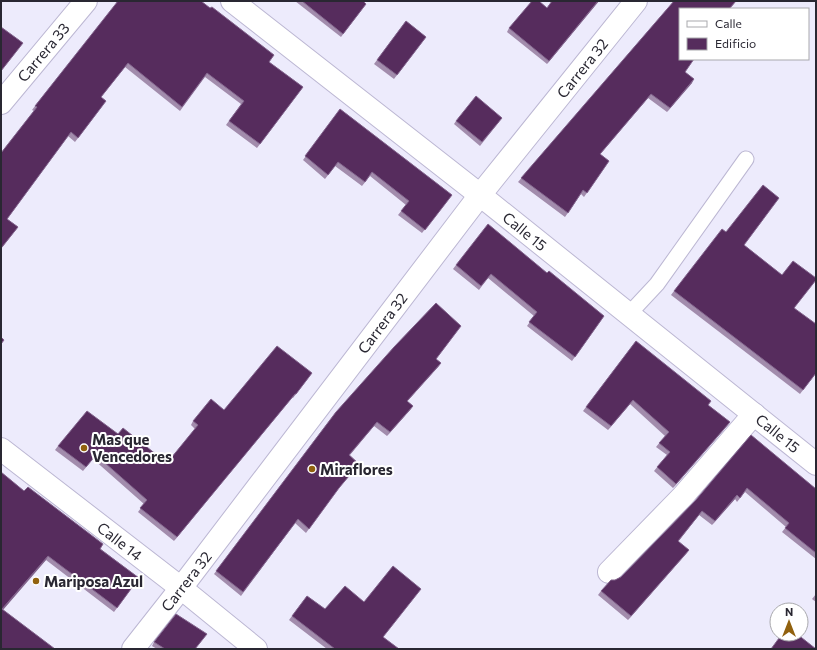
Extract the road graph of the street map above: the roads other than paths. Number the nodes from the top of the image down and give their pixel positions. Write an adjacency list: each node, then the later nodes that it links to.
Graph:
1 (86, 1): 4 (street, Carrera 33)
2 (232, 1): 6 (street, Calle 15)
3 (636, 1): 6 (street, Carrera 32)
4 (1, 103)
5 (746, 160): 7 (lane)
6 (480, 195): 7 (street, Calle 15); 12 (street, Carrera 32)
7 (629, 314): 8 (street, Calle 15)
8 (754, 414): 10 (street, Calle 15); 11 (street)
9 (1, 450): 12 (street, Calle 14)
10 (816, 464)
11 (609, 572)
12 (181, 588): 13 (street, Carrera 32); 14 (street, Calle 14)
13 (133, 649)
14 (256, 649)

